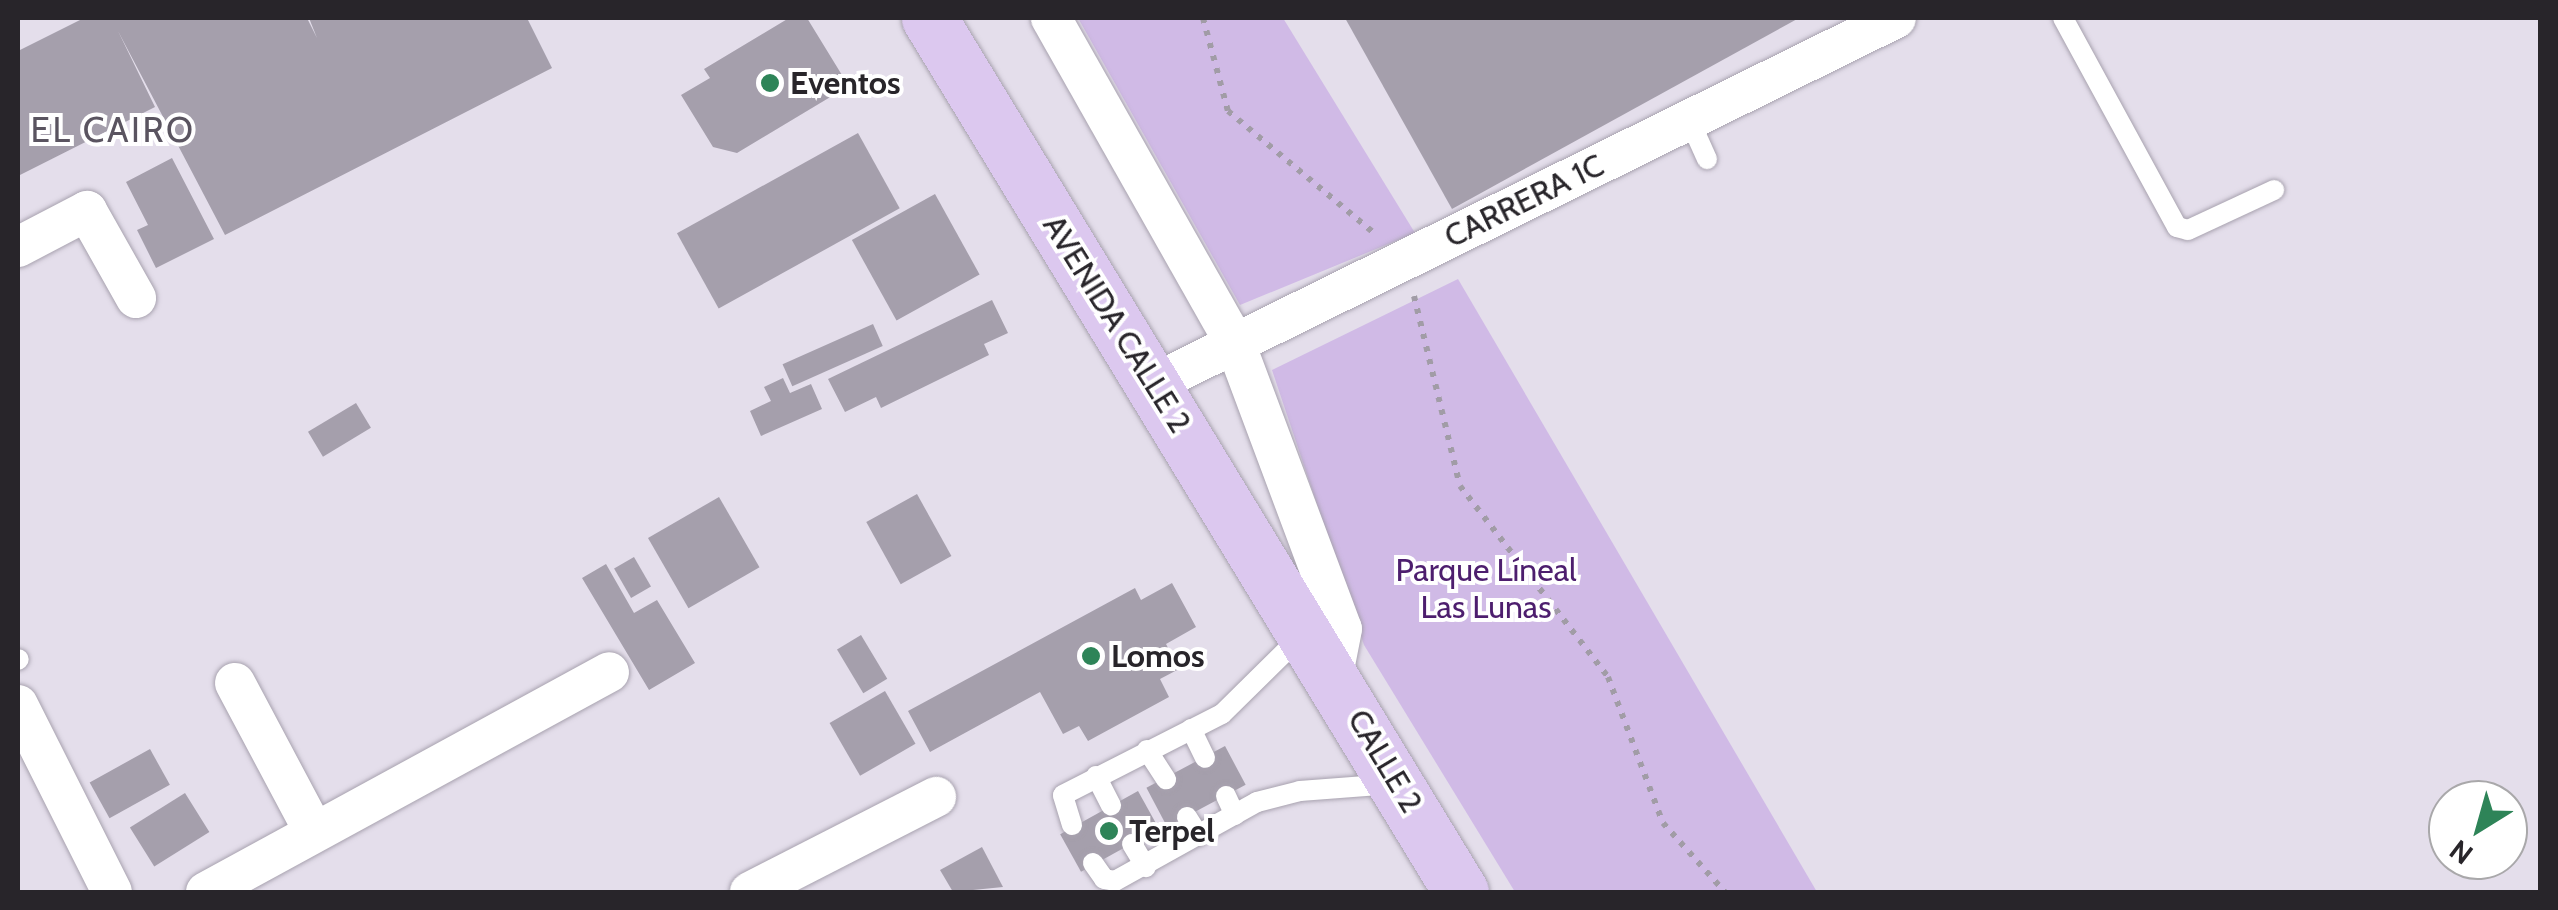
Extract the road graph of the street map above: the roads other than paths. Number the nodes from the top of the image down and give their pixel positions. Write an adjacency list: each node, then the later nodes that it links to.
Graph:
1 (929, 18): 11 (main road, AVENIDA CALLE 2)
2 (1051, 18): 10 (street)
3 (1896, 18): 5 (street, CARRERA 1C)
4 (2062, 18): 7 (lane)
5 (1690, 120): 6 (lane); 10 (street, CARRERA 1C)
6 (1707, 158)
7 (2274, 190)
8 (18, 247): 9 (street)
9 (136, 298)
10 (1235, 343): 11 (street, CARRERA 1C); 12 (street)
11 (1153, 384): 12 (main road, AVENIDA CALLE 2)
12 (1319, 652): 16 (lane); 21 (main road, CALLE 2)
13 (609, 672): 26 (street)
14 (234, 682): 26 (street)
15 (22, 726): 31 (street)
16 (1190, 729): 17 (lane); 18 (lane)
17 (1147, 750): 19 (lane); 20 (lane)
18 (1205, 758)
19 (1096, 776): 23 (lane); 25 (lane)
20 (1166, 779)
21 (1399, 784): 27 (lane); 34 (main road, CALLE 2)
22 (936, 797): 33 (street)
23 (1111, 805)
24 (1187, 816): 27 (lane)
25 (1072, 825)
26 (313, 830): 32 (street)
27 (1199, 836): 30 (lane)
28 (1132, 844): 30 (lane)
29 (1094, 863): 30 (lane)
30 (1146, 866)
31 (112, 892)
32 (206, 892)
33 (750, 892)
34 (1461, 892)

